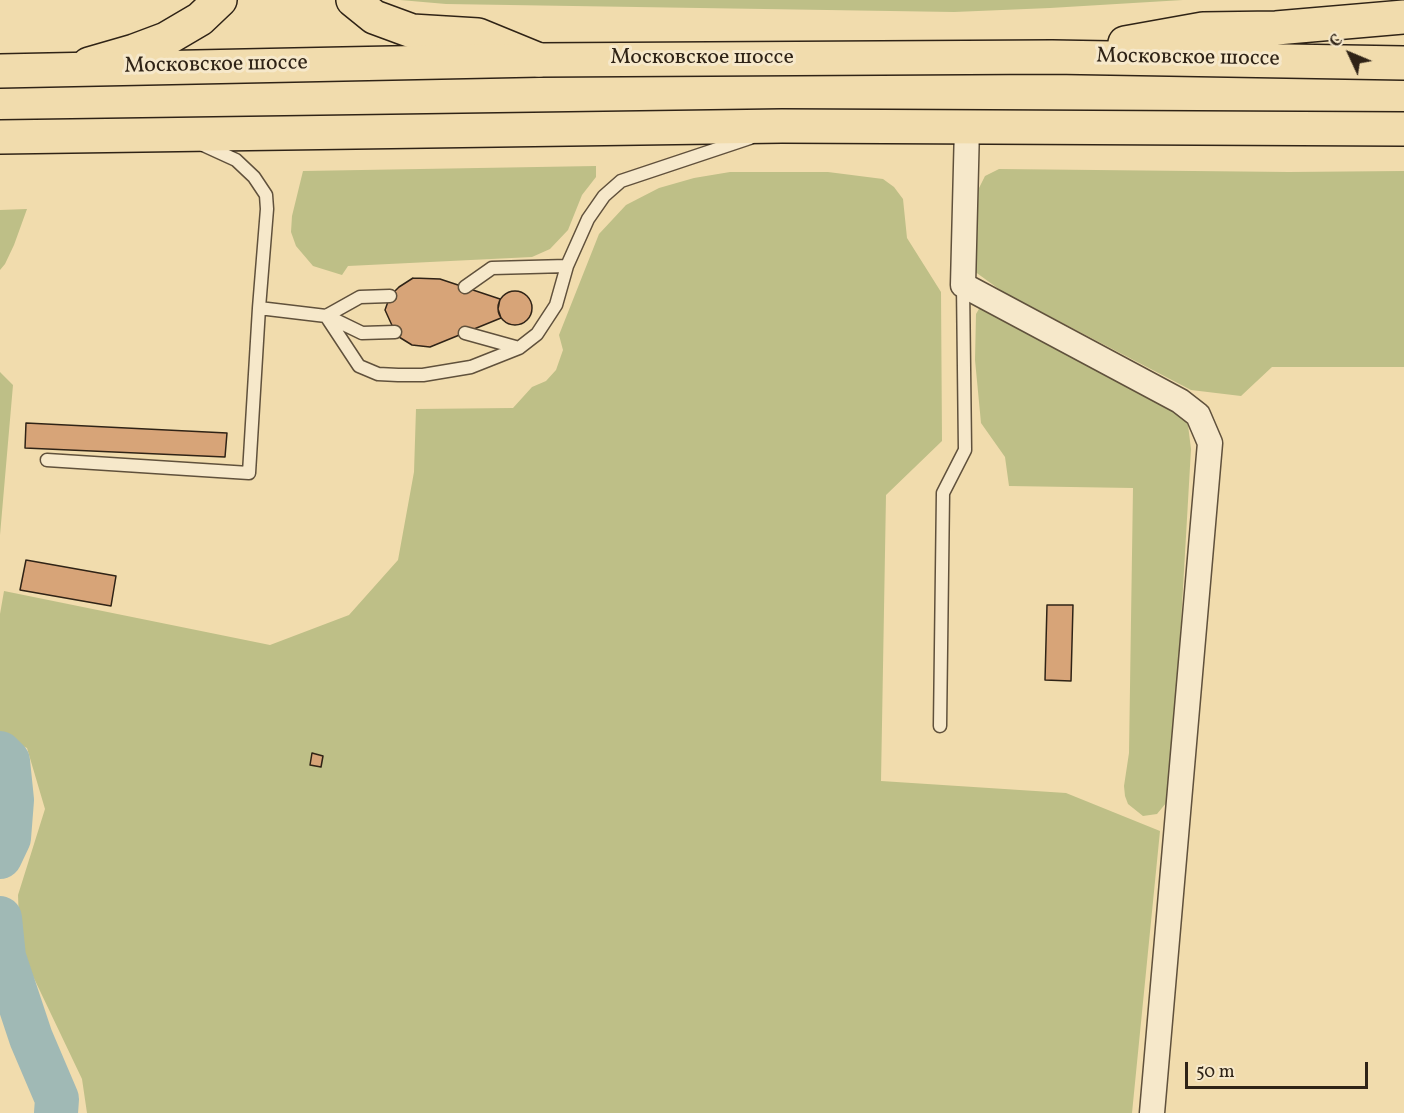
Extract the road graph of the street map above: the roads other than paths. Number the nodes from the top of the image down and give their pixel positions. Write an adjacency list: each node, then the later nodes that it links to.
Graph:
1 (220, 0): 7 (main road)
2 (353, 0): 5 (main road)
3 (1404, 17): 4 (main road)
4 (1052, 57): 5 (main road, Московское шоссе); 6 (main road, Московское шоссе)
5 (539, 60): 7 (main road, Московское шоссе)
6 (1404, 63)
7 (73, 69): 8 (main road, Московское шоссе)
8 (0, 71)
9 (782, 126): 10 (main road); 12 (main road); 14 (lane)
10 (967, 128): 11 (main road); 15 (street)
11 (1395, 131)
12 (179, 134): 13 (main road); 18 (lane)
13 (0, 137)
14 (567, 266): 16 (lane); 22 (lane)
15 (963, 285): 24 (lane); 25 (street)
16 (465, 287)
17 (390, 296): 19 (lane)
18 (259, 308): 19 (lane); 23 (lane)
19 (326, 315): 20 (lane); 22 (lane)
20 (395, 332)
21 (465, 333): 22 (lane)
22 (519, 348)
23 (47, 460)
24 (940, 726)
25 (1152, 1113)

